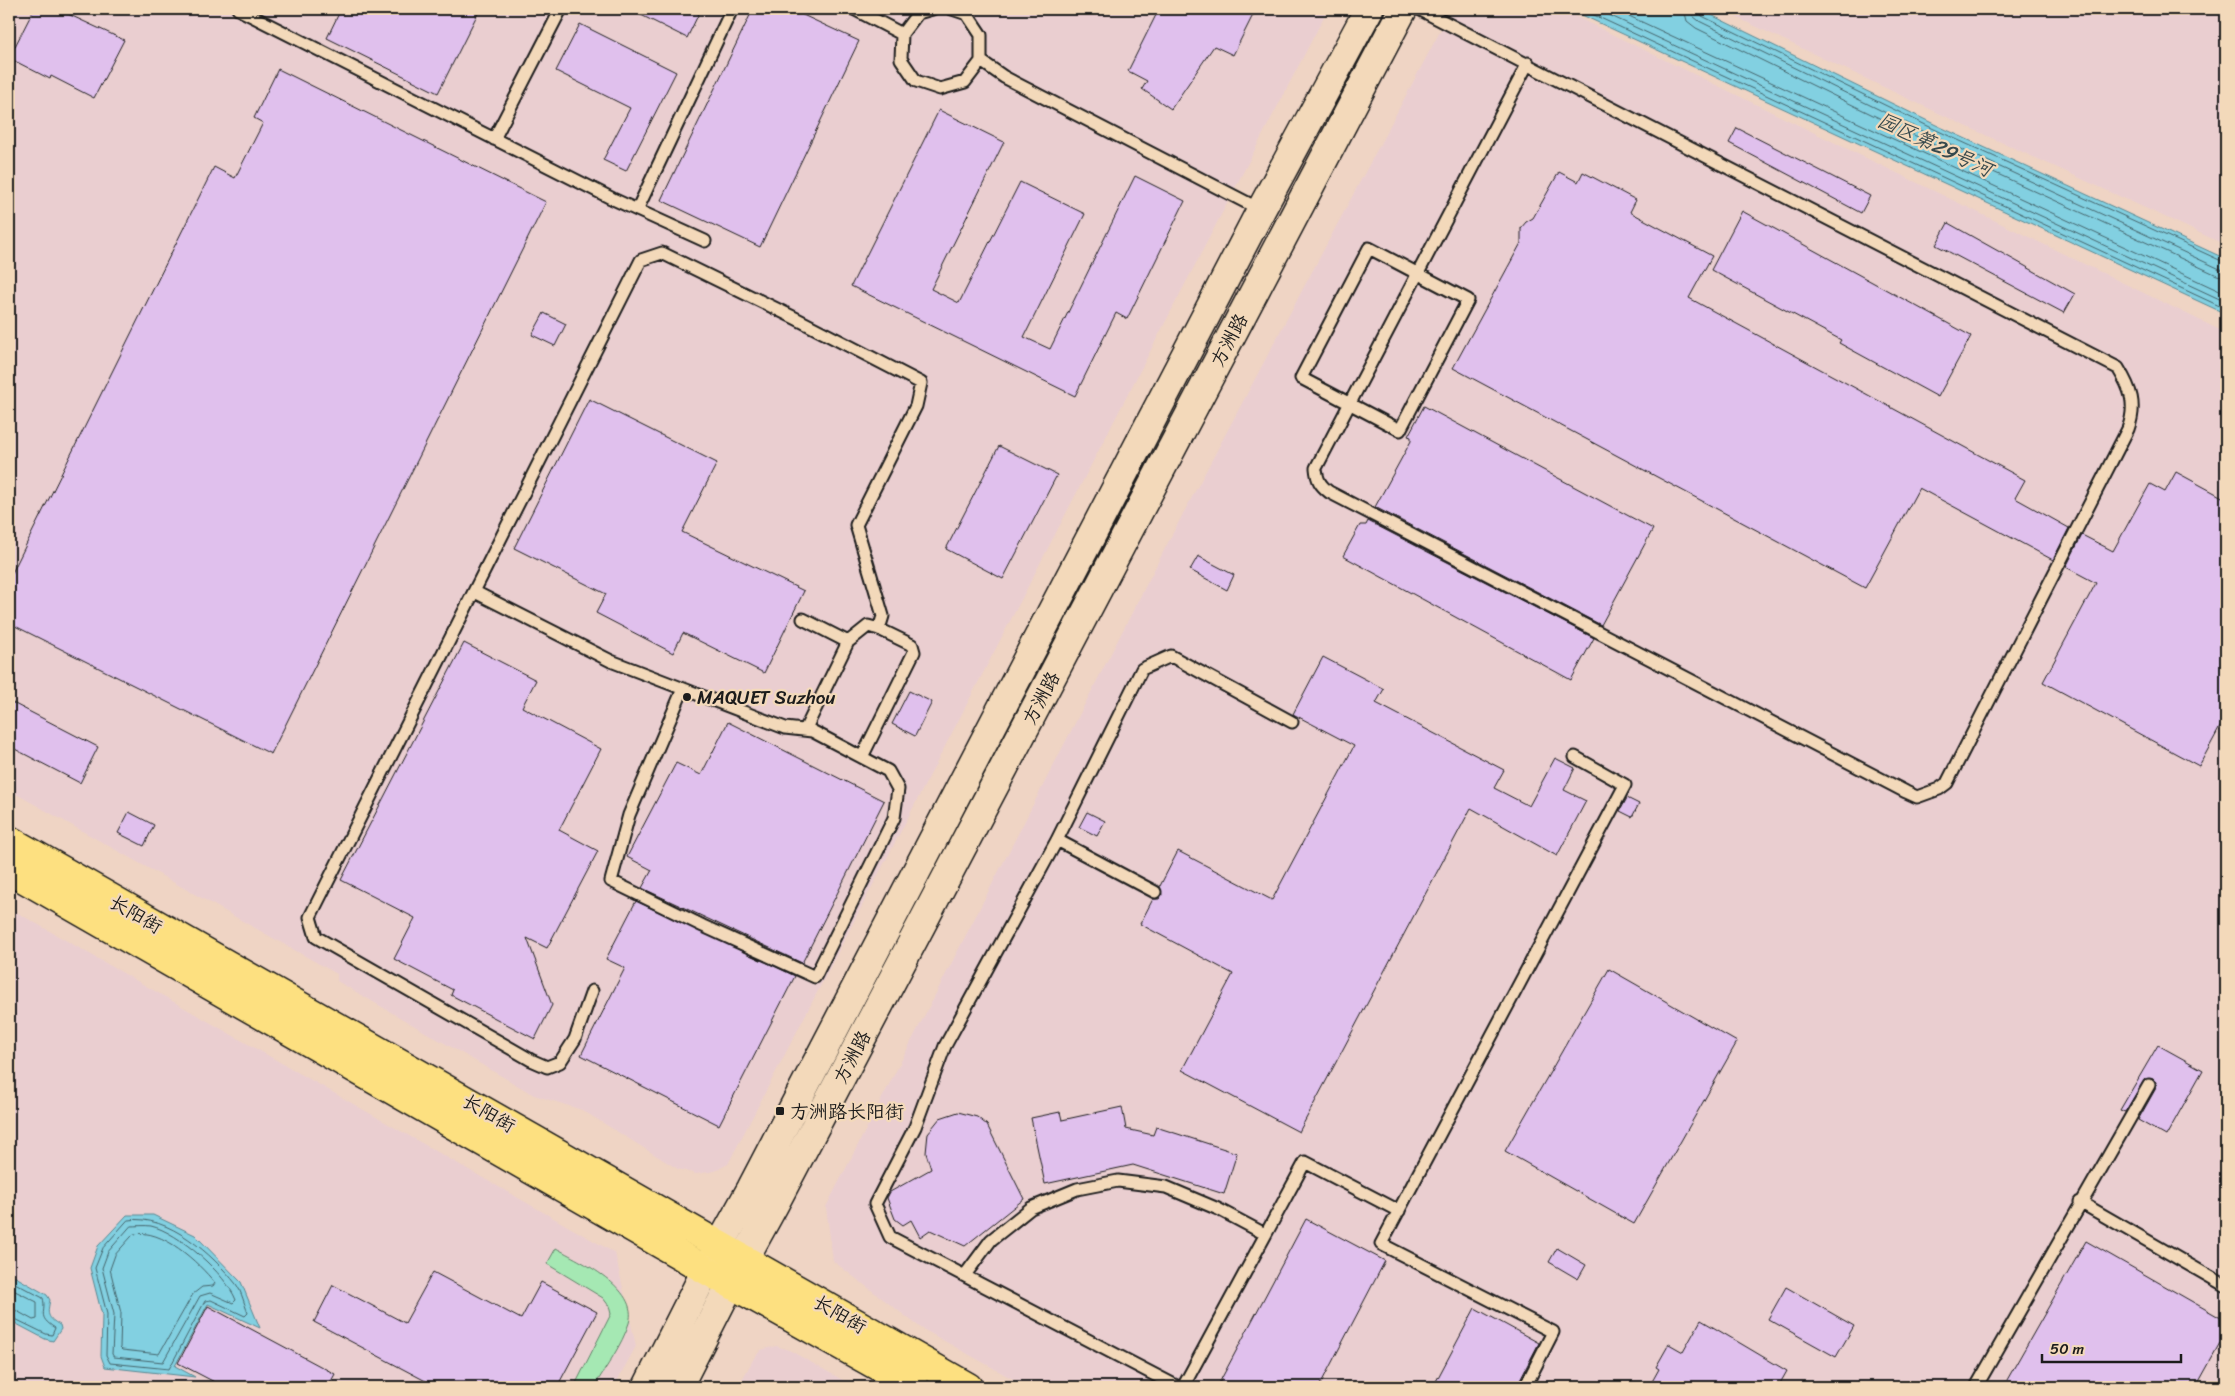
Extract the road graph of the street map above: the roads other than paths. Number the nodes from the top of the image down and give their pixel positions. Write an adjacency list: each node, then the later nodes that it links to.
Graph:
1 (238, 9): 13 (lane)
2 (561, 9): 13 (lane)
3 (732, 9): 14 (lane)
4 (854, 9): 10 (lane)
5 (932, 9): 10 (lane)
6 (952, 9): 11 (lane)
7 (1369, 9): 15 (main road, 方洲路)
8 (1403, 9): 38 (main road, 方洲路)
9 (1419, 9): 12 (lane)
10 (902, 34): 11 (lane)
11 (981, 61): 15 (lane)
12 (1528, 63): 17 (lane); 18 (lane)
13 (494, 139): 14 (lane)
14 (637, 210): 16 (lane)
15 (1261, 210): 37 (main road, 方洲路)
16 (705, 241)
17 (1418, 274): 18 (lane); 18 (lane); 18 (lane)
18 (1350, 403)
19 (474, 592): 21 (lane); 23 (lane); 32 (lane)
20 (803, 619): 22 (lane)
21 (879, 629): 22 (lane); 27 (lane)
22 (848, 642): 25 (lane)
23 (683, 689): 25 (lane); 27 (lane)
24 (1292, 722): 29 (lane)
25 (804, 730): 27 (lane)
26 (1575, 756): 35 (lane)
27 (862, 757)
28 (9, 840): 37 (main road, 长阳街)
29 (1057, 840): 31 (lane); 40 (lane)
30 (9, 870): 39 (main road, 长阳街)
31 (1155, 892)
32 (592, 991)
33 (2149, 1085): 34 (lane)
34 (2080, 1202): 42 (lane); 50 (lane)
35 (1398, 1211): 36 (lane); 49 (lane)
36 (1264, 1234): 40 (lane); 48 (lane)
37 (720, 1245): 38 (main road, 长阳街); 39 (main road, 方洲路)
38 (744, 1259): 41 (main road, 方洲路); 46 (main road, 长阳街)
39 (706, 1270): 41 (main road, 长阳街); 43 (main road, 方洲路)
40 (965, 1275): 47 (lane)
41 (731, 1283): 44 (main road, 方洲路); 45 (main road, 长阳街)
42 (2226, 1286)
43 (647, 1387)
44 (678, 1387)
45 (915, 1387)
46 (968, 1387)
47 (1178, 1387)
48 (1183, 1387)
49 (1525, 1387)
50 (1976, 1387)

